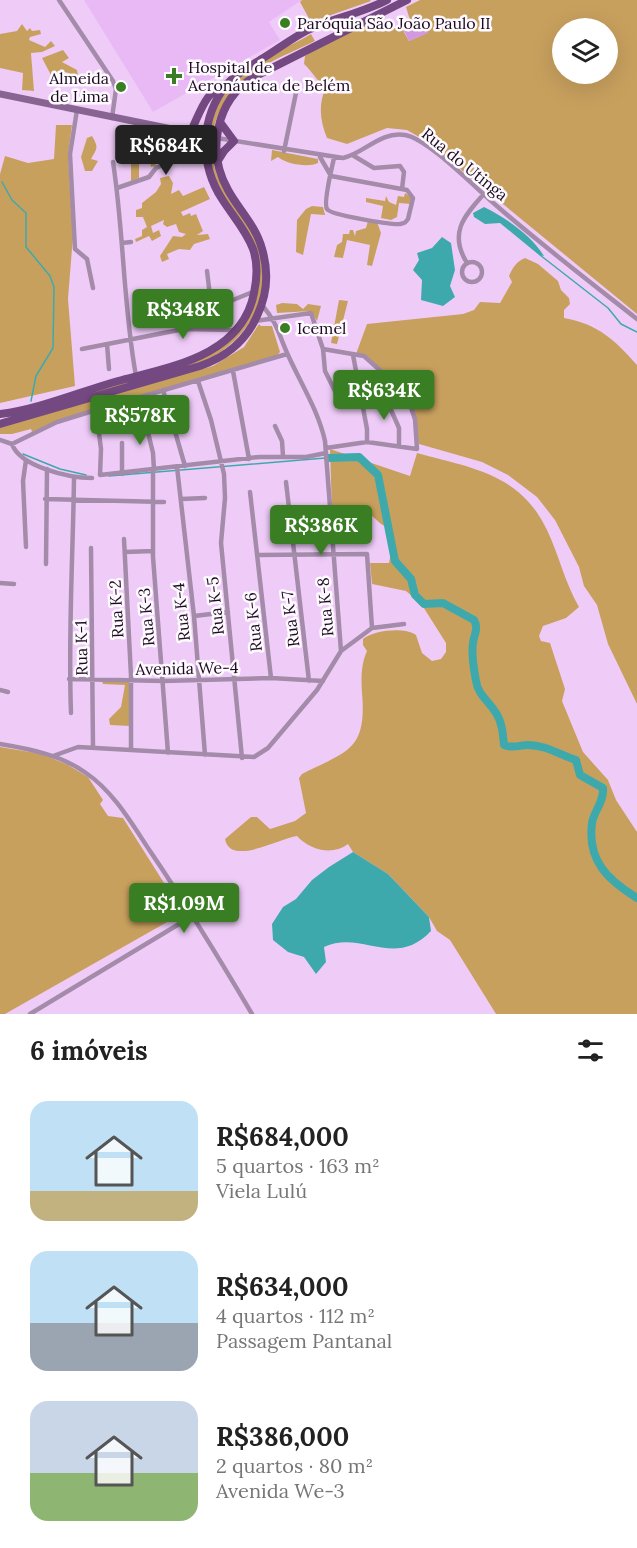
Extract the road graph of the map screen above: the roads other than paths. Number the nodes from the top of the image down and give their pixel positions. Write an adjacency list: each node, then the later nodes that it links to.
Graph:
1 (59, 0): 12 (street)
2 (387, 0): 4 (main road)
3 (407, 0): 6 (main road)
4 (332, 21): 5 (main road); 6 (main road)
5 (307, 30): 7 (main road); 8 (main road)
6 (337, 34): 7 (main road)
7 (315, 44): 13 (main road)
8 (228, 83): 16 (main road); 16 (main road)
9 (297, 88): 19 (street)
10 (0, 94): 11 (street)
11 (77, 110): 12 (street); 35 (street)
12 (112, 118): 14 (street)
13 (220, 121): 17 (main road); 18 (main road)
14 (158, 128): 15 (street); 28 (street)
15 (186, 132): 16 (main road)
16 (198, 132): 17 (street, Rua do Utinga); 36 (main road)
17 (216, 138): 18 (street, Rua do Utinga); 24 (main road)
18 (234, 141): 19 (street, Rua do Utinga); 24 (main road)
19 (284, 151): 21 (street, Rua do Utinga)
20 (354, 156): 22 (street, Rua do Utinga); 25 (street); 30 (street, Rua do Utinga)
21 (320, 157): 22 (street, Rua do Utinga); 26 (street)
22 (334, 158): 26 (street)
23 (112, 162): 28 (street)
24 (217, 162): 37 (main road)
25 (376, 169): 27 (street); 29 (street)
26 (330, 176): 27 (street); 29 (street)
27 (373, 184): 29 (street)
28 (117, 188): 32 (street)
29 (402, 189)
30 (483, 195): 33 (street); 39 (street, Rua do Utinga)
31 (131, 242): 32 (street)
32 (122, 243): 42 (street)
33 (467, 263): 33 (street)
34 (207, 271): 36 (street)
35 (93, 288)
36 (255, 291): 41 (main road)
37 (262, 305): 38 (street); 40 (main road)
38 (274, 318): 40 (street); 45 (street); 46 (street, Rua K-8)
39 (637, 319)
40 (255, 321): 60 (main road)
41 (237, 330): 42 (street); 50 (main road)
42 (129, 338): 43 (street); 50 (street)
43 (107, 344): 44 (street); 48 (street)
44 (82, 349)
45 (324, 349): 47 (street); 55 (street)
46 (287, 354): 49 (street); 67 (street, Rua K-8)
47 (353, 355): 63 (street); 66 (street)
48 (109, 369)
49 (233, 371): 51 (street); 69 (street)
50 (136, 376): 58 (main road)
51 (198, 381): 52 (street); 71 (street, Rua K-5)
52 (163, 390): 54 (street); 72 (street)
53 (384, 394): 66 (street)
54 (146, 395): 56 (street); 59 (street)
55 (337, 395)
56 (131, 400): 57 (street); 59 (street)
57 (96, 410): 65 (street); 76 (street)
58 (0, 414)
59 (145, 420): 75 (street, Rua K-3)
60 (0, 424)
61 (275, 426): 68 (street)
62 (0, 440): 65 (street)
63 (367, 442): 66 (street); 67 (street)
64 (122, 443): 76 (street)
65 (12, 444): 70 (street)
66 (399, 446)
67 (326, 454): 68 (street); 92 (street, Rua K-8)
68 (283, 456): 69 (street)
69 (249, 459): 71 (street)
70 (26, 460): 73 (street); 88 (street)
71 (221, 464): 72 (street); 98 (street, Rua K-5)
72 (184, 466): 74 (street)
73 (46, 469): 77 (street); 82 (street)
74 (177, 469): 75 (street); 83 (street, Rua K-4)
75 (153, 471): 76 (street); 85 (street, Rua K-3)
76 (122, 474)
77 (74, 478): 78 (street); 84 (street)
78 (92, 478)
79 (286, 482): 93 (street, Rua K-7)
80 (250, 492): 94 (street, Rua K-6)
81 (205, 498): 83 (street)
82 (45, 499): 84 (street); 95 (street)
83 (181, 499): 99 (street, Rua K-4)
84 (74, 500): 85 (street); 104 (street)
85 (152, 502): 86 (street); 90 (street, Rua K-3)
86 (164, 502)
87 (124, 539): 91 (street, Rua K-2)
88 (26, 547)
89 (91, 548): 105 (street, Rua K-1)
90 (153, 550): 91 (street); 110 (street, Rua K-3)
91 (125, 552): 106 (street, Rua K-2)
92 (332, 553): 93 (street); 101 (street); 102 (street, Rua K-8)
93 (294, 554): 94 (street); 109 (street, Rua K-7)
94 (258, 555): 103 (street, Rua K-6)
95 (46, 564)
96 (0, 583): 97 (street)
97 (14, 584)
98 (228, 612): 99 (street); 108 (street, Rua K-5)
99 (194, 616): 107 (street, Rua K-4)
100 (404, 624): 101 (street)
101 (372, 628): 102 (street)
102 (341, 651): 111 (street)
103 (271, 678): 108 (street, Avenida We-4); 109 (street, Avenida We-4)
104 (69, 679): 105 (street, Avenida We-4); 115 (street)
105 (94, 680): 106 (street, Avenida We-4); 117 (street, Rua K-1)
106 (131, 680): 110 (street, Avenida We-4); 118 (street, Rua K-2)
107 (200, 680): 108 (street, Avenida We-4); 110 (street, Avenida We-4); 120 (street, Rua K-4)
108 (236, 680): 122 (street, Rua K-5)
109 (308, 680): 111 (street, Avenida We-4); 113 (street)
110 (164, 681): 119 (street, Rua K-3)
111 (323, 681): 113 (street)
112 (0, 690): 114 (street)
113 (316, 690): 122 (street)
114 (8, 692)
115 (71, 712)
116 (0, 744): 121 (street)
117 (93, 747): 118 (street); 121 (street)
118 (131, 750): 119 (street)
119 (168, 753): 120 (street)
120 (205, 755): 122 (street)
121 (53, 756): 123 (street)
122 (242, 758)
123 (194, 915): 124 (street); 125 (street)
124 (30, 1014)
125 (252, 1014)

